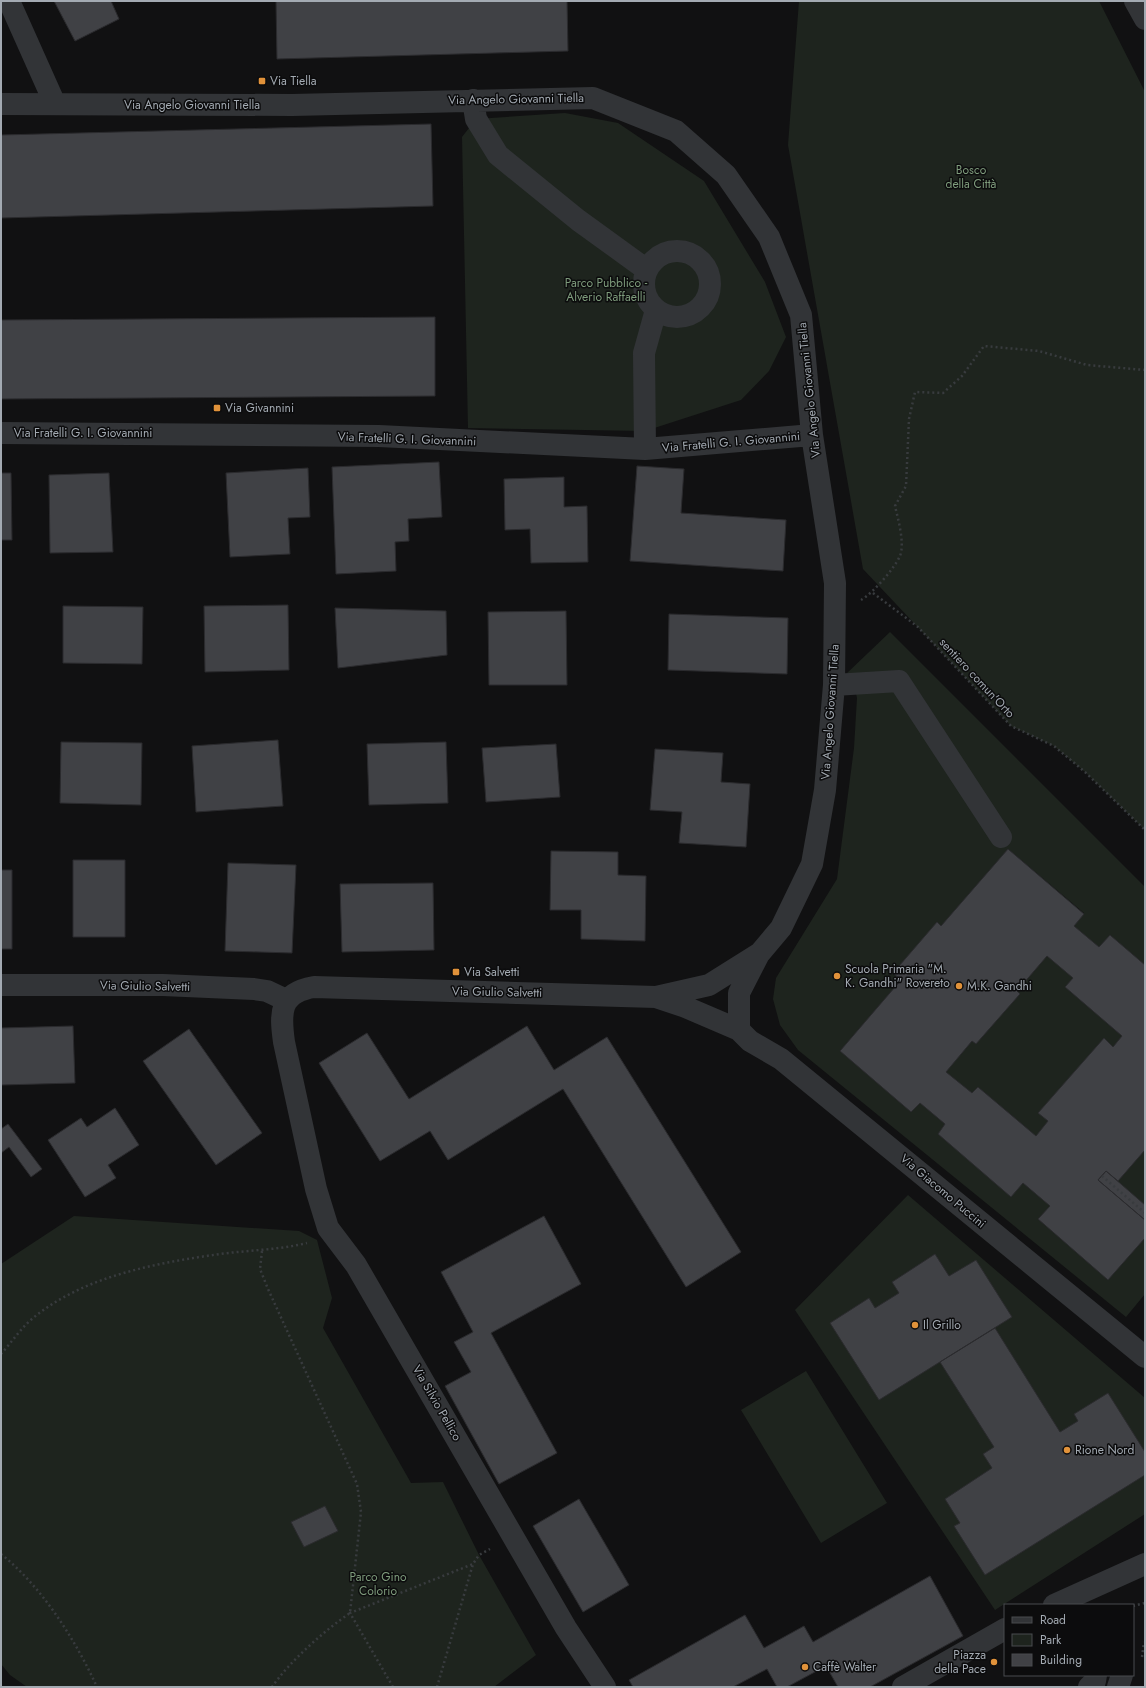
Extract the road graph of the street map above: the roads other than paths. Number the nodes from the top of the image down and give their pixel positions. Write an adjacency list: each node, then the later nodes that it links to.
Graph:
1 (9, 1): 6 (street)
2 (1135, 1): 3 (street)
3 (1145, 19)
4 (473, 100): 6 (street, Via Angelo Giovanni Tiella); 7 (street); 10 (street, Via Angelo Giovanni Tiella)
5 (1, 104): 6 (street, Via Angelo Giovanni Tiella)
6 (55, 104)
7 (647, 270): 8 (street); 8 (street)
8 (656, 310): 11 (street)
9 (1, 433): 11 (street, Via Fratelli G. I. Giovannini)
10 (812, 435): 11 (street, Via Fratelli G. I. Giovannini); 12 (street, Via Angelo Giovanni Tiella)
11 (645, 449)
12 (834, 685): 13 (street); 14 (street, Via Angelo Giovanni Tiella)
13 (1001, 837)
14 (760, 953): 16 (street, Via Angelo Giovanni Tiella); 19 (street)
15 (1, 985): 18 (street, Via Giulio Salvetti)
16 (709, 985): 17 (street, Via Giulio Salvetti)
17 (656, 997): 18 (street, Via Giulio Salvetti); 19 (street, Via Giacomo Puccini)
18 (286, 1000): 27 (street, Via Silvio Pellico)
19 (739, 1030): 20 (street, Via Giacomo Puccini)
20 (1145, 1357)
21 (1145, 1564): 22 (street)
22 (1093, 1597): 23 (street)
23 (1061, 1604)
24 (1004, 1630): 28 (street)
25 (1096, 1676): 29 (street)
26 (1122, 1676): 30 (street)
27 (605, 1687)
28 (902, 1687)
29 (1090, 1687)
30 (1118, 1687)

